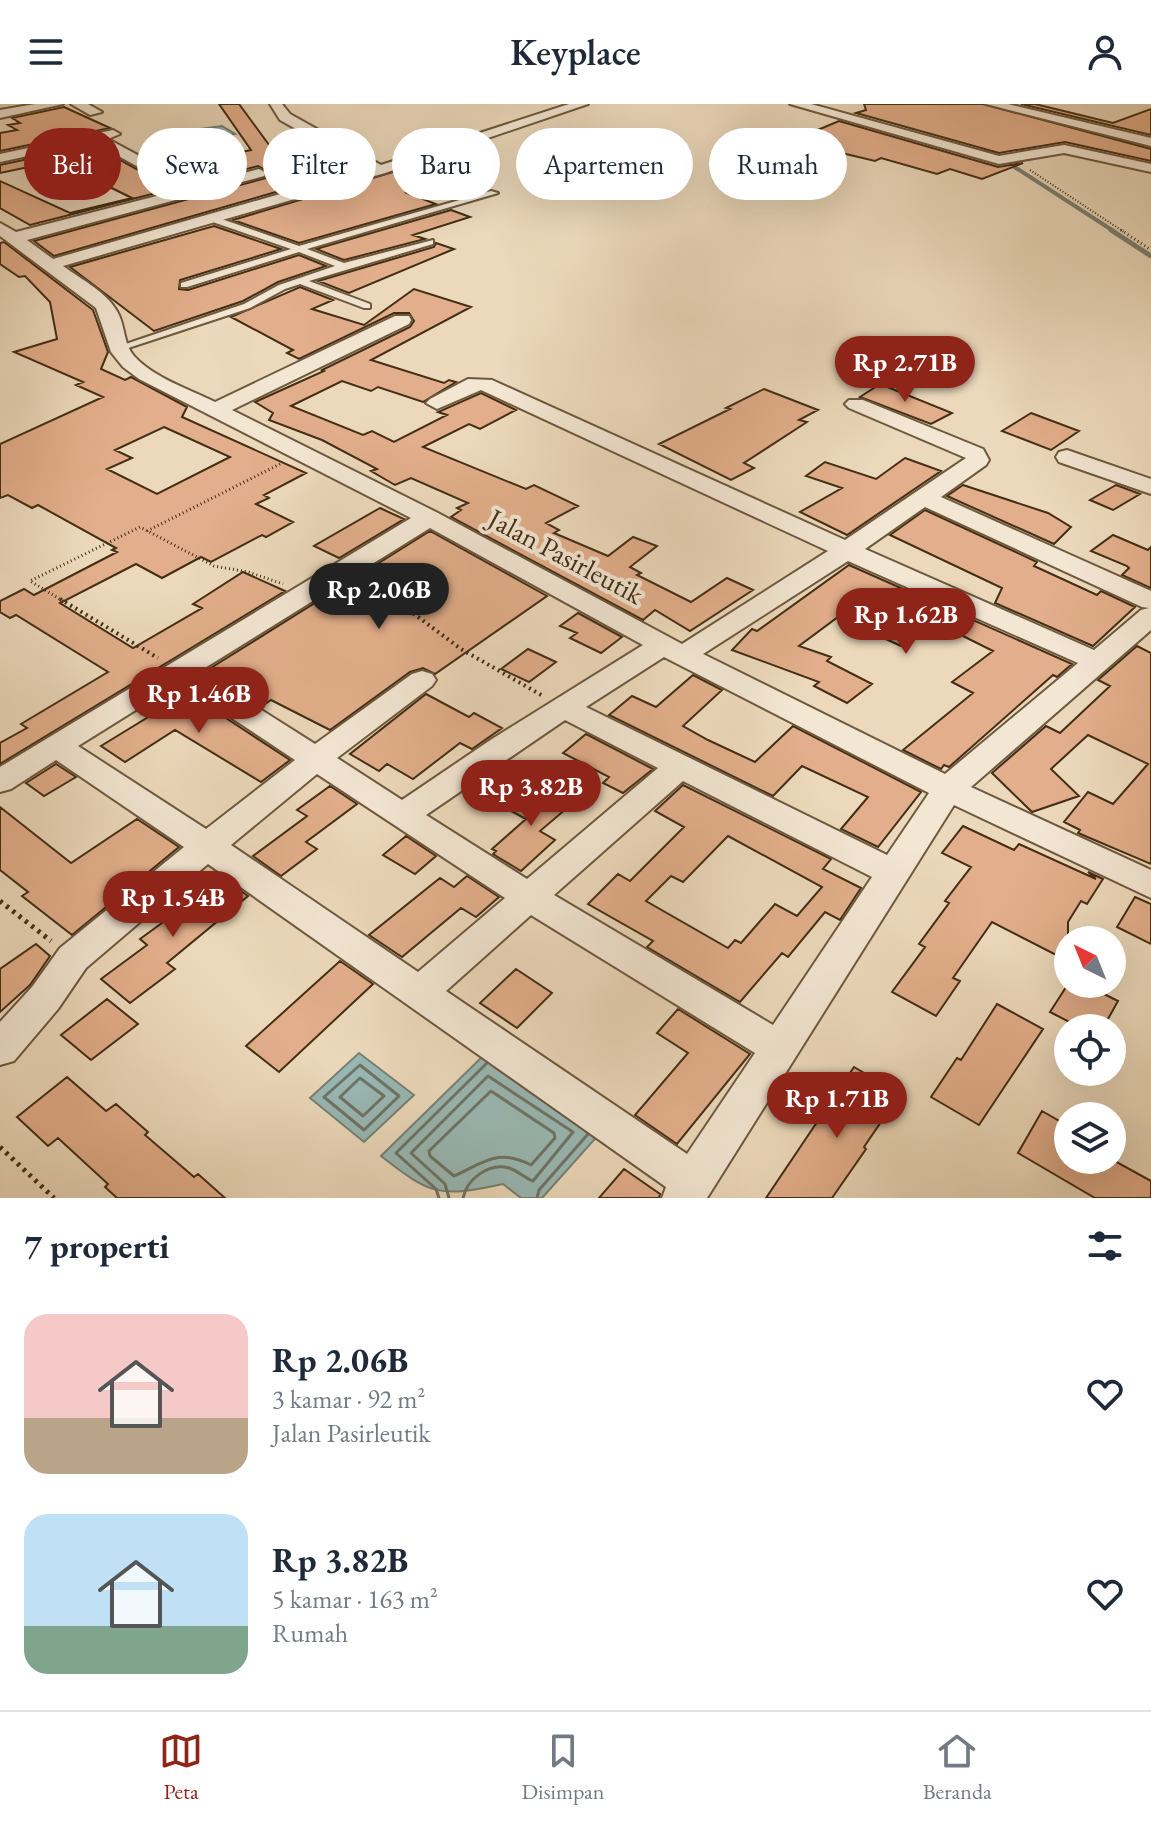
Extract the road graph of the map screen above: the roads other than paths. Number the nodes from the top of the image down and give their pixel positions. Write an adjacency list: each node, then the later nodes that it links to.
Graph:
1 (57, 104): 7 (street)
2 (77, 104): 10 (street)
3 (276, 104): 17 (street)
4 (582, 104): 17 (street)
5 (796, 104): 16 (street)
6 (992, 104): 9 (street)
7 (36, 112): 8 (street); 11 (street)
8 (0, 114)
9 (1039, 115): 12 (street); 13 (street)
10 (92, 119)
11 (0, 126)
12 (1151, 128)
13 (1151, 142)
14 (24, 153): 15 (street)
15 (0, 158)
16 (1151, 168)
17 (380, 170): 22 (street)
18 (259, 173): 19 (street)
19 (247, 176)
20 (153, 200): 23 (street)
21 (470, 200): 25 (lane)
22 (210, 218): 25 (lane); 26 (street)
23 (7, 233): 26 (street, Jalan Pasirleutik)
24 (430, 242): 27 (lane)
25 (299, 249): 27 (lane); 29 (lane)
26 (53, 264): 32 (street, Jalan Pasirleutik)
27 (343, 266): 28 (lane)
28 (301, 281): 30 (lane); 32 (lane)
29 (184, 285)
30 (367, 306)
31 (402, 320): 35 (street)
32 (119, 348): 35 (street, Jalan Pasirleutik)
33 (437, 403): 40 (street)
34 (856, 404): 38 (street)
35 (215, 410): 39 (street, Jalan Pasirleutik)
36 (1067, 457): 37 (street)
37 (1151, 487)
38 (924, 498): 40 (street); 41 (street)
39 (429, 518): 43 (street, Jalan Pasirleutik); 45 (street)
40 (846, 551): 43 (street); 44 (street)
41 (1151, 601)
42 (1151, 616): 44 (street)
43 (673, 650): 47 (street); 52 (street, Jalan Pasirleutik)
44 (1098, 662): 52 (street)
45 (180, 671): 48 (street); 49 (street)
46 (422, 680): 49 (street)
47 (566, 709): 50 (street); 53 (street)
48 (56, 746): 51 (street); 54 (street)
49 (316, 759): 53 (street); 54 (street)
50 (680, 766): 55 (street); 57 (street)
51 (0, 781)
52 (948, 789): 55 (street); 56 (street, Jalan Pasirleutik)
53 (403, 815): 57 (street)
54 (209, 847): 58 (street); 59 (street)
55 (895, 874): 60 (street)
56 (1151, 885)
57 (529, 897): 58 (street); 60 (street)
58 (420, 992): 61 (street)
59 (0, 1049)
60 (780, 1049): 61 (street)
61 (688, 1190)

